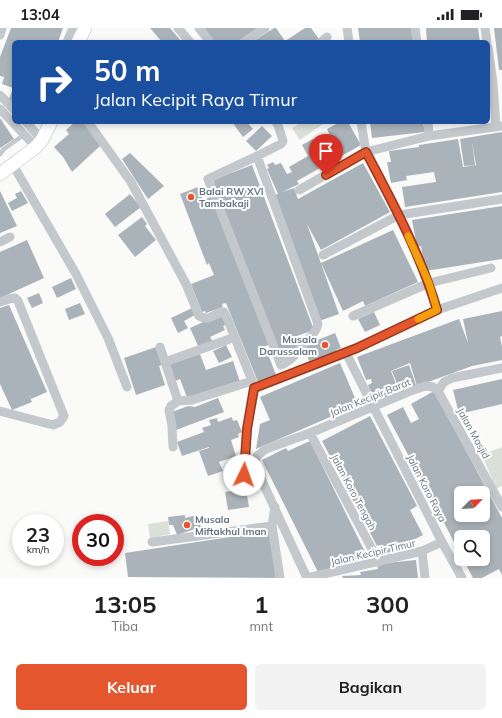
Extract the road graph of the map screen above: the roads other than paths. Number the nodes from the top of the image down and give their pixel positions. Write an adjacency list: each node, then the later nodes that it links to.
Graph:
1 (2, 28): 10 (street)
2 (73, 28): 11 (street)
3 (86, 28): 12 (street)
4 (178, 28): 13 (street)
5 (199, 28): 14 (street)
6 (265, 28): 15 (street)
7 (347, 28): 16 (street)
8 (415, 28): 17 (street)
9 (485, 28): 18 (street)
10 (0, 35)
11 (68, 40)
12 (79, 40)
13 (188, 40)
14 (208, 40)
15 (247, 40)
16 (350, 40)
17 (417, 40)
18 (487, 40)
19 (490, 55): 20 (street)
20 (497, 82): 31 (street)
21 (0, 95): 22 (street)
22 (12, 108)
23 (0, 109): 24 (street)
24 (12, 116)
25 (50, 124): 33 (street)
26 (89, 124): 50 (street)
27 (279, 124): 36 (street)
28 (361, 124): 34 (street)
29 (428, 124): 32 (street)
30 (28, 126): 33 (street); 35 (lane)
31 (499, 127): 32 (street)
32 (430, 136): 34 (street)
33 (39, 144): 37 (street)
34 (366, 152): 38 (street); 40 (street)
35 (0, 154)
36 (258, 156): 36 (street)
37 (5, 169): 56 (street)
38 (299, 190)
39 (502, 199): 40 (street)
40 (399, 215): 43 (street); 45 (street)
41 (10, 237): 42 (street)
42 (0, 242)
43 (323, 255)
44 (491, 268): 45 (street)
45 (429, 283): 48 (street); 49 (street)
46 (502, 288): 48 (street)
47 (0, 302): 60 (street)
48 (437, 310): 52 (street)
49 (353, 316)
50 (234, 337): 53 (street); 55 (street)
51 (160, 347): 53 (street)
52 (346, 353): 55 (street); 59 (street, Jalan Koro Raya)
53 (165, 362): 58 (street)
54 (502, 368): 57 (street)
55 (253, 385): 58 (street); 63 (street)
56 (127, 387)
57 (438, 391): 59 (street, Jalan Kecipir Barat); 64 (street, Jalan Masjid)
58 (178, 401): 62 (street)
59 (373, 406): 61 (street, Jalan Kecipir Barat); 68 (street, Jalan Koro Raya)
60 (1, 409)
61 (310, 433): 65 (street, Jalan Kecipir Barat); 70 (street, Jalan Koro Tengah)
62 (173, 447)
63 (244, 475)
64 (502, 506)
65 (275, 507): 66 (street); 72 (street)
66 (272, 526): 67 (street); 71 (street)
67 (152, 542)
68 (442, 542): 69 (street, Jalan Kecipir Timur); 74 (street, Jalan Koro Raya)
69 (422, 552): 70 (street, Jalan Kecipir Timur); 73 (street)
70 (378, 562): 72 (street, Jalan Kecipir Timur)
71 (280, 578)
72 (307, 578)
73 (426, 578)
74 (462, 578)

